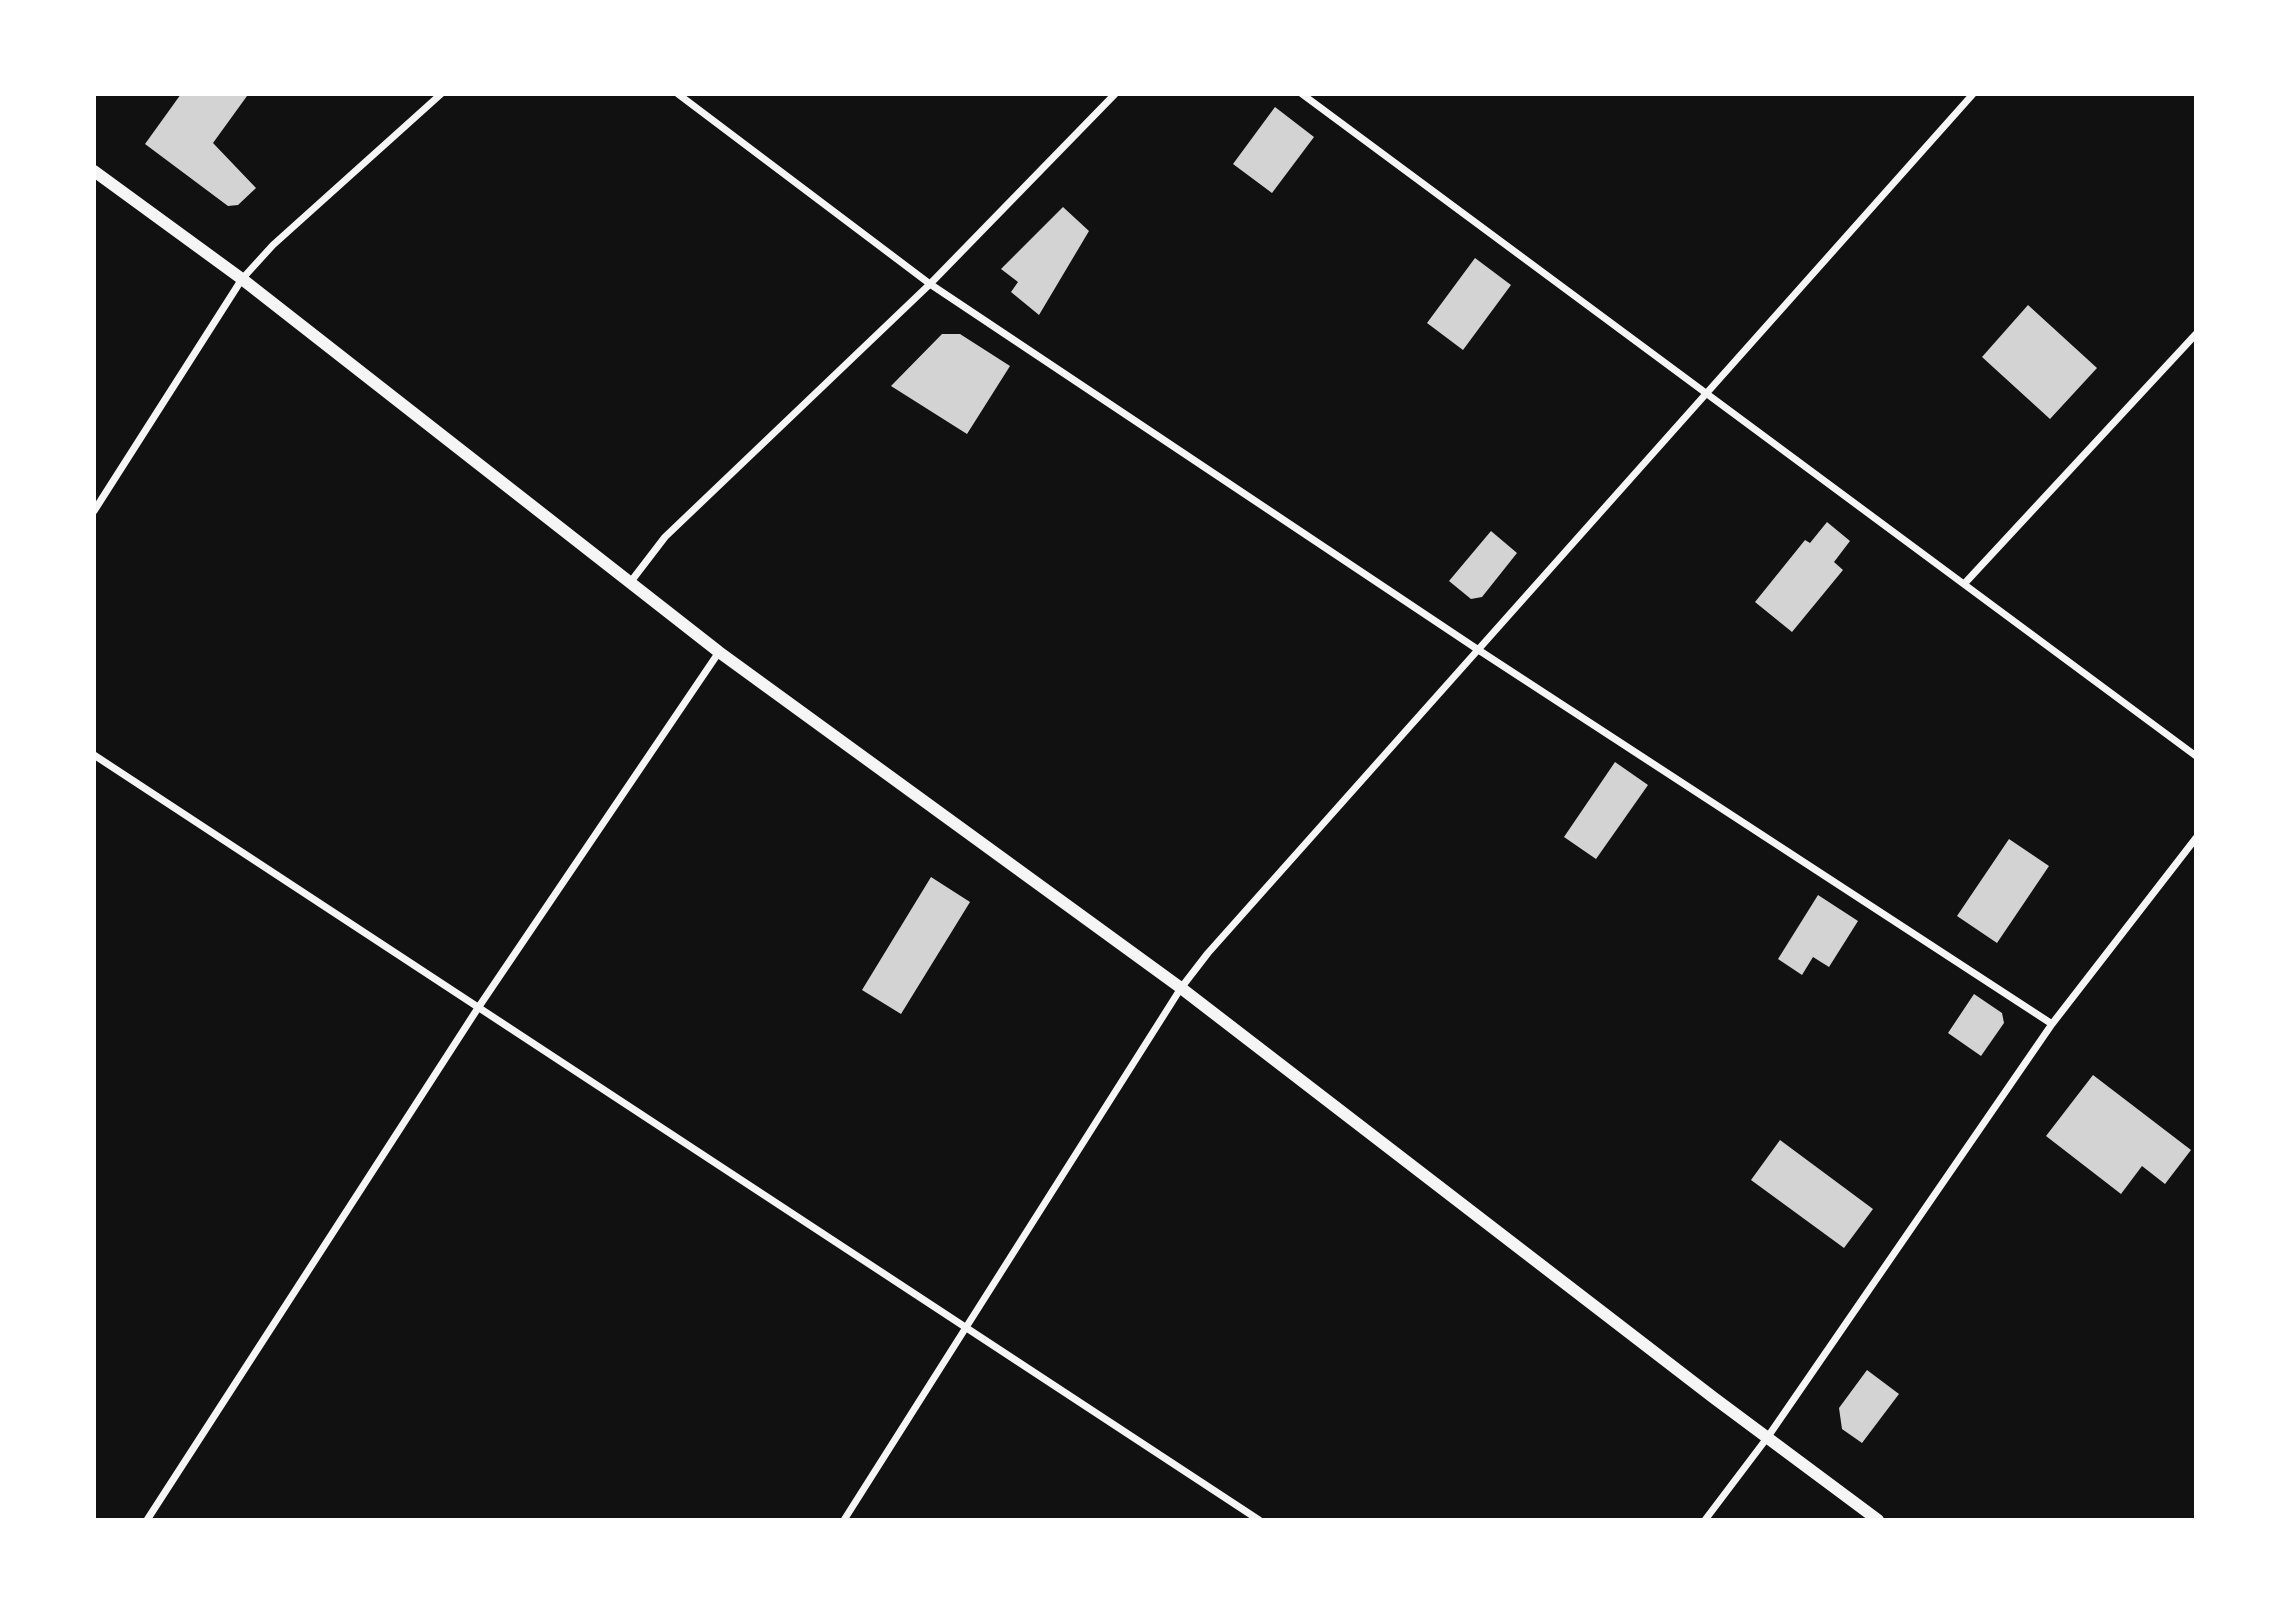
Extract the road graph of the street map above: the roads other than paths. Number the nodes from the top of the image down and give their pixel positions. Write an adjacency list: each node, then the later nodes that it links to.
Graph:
1 (441, 94): 7 (street)
2 (678, 94): 8 (street)
3 (1115, 94): 8 (street)
4 (1302, 94): 10 (street)
5 (1973, 94): 10 (street)
6 (94, 171): 7 (street)
7 (242, 279): 11 (street); 13 (street)
8 (930, 284): 13 (street); 14 (street)
9 (2196, 334): 12 (street)
10 (1708, 394): 12 (street); 14 (street)
11 (94, 511)
12 (1965, 583): 17 (street)
13 (629, 584): 15 (street)
14 (1477, 649): 19 (street); 21 (street)
15 (719, 652): 19 (street); 20 (street)
16 (94, 755): 20 (street)
17 (2196, 756)
18 (2196, 838): 21 (street)
19 (1181, 988): 22 (street); 23 (street)
20 (478, 1007): 22 (street); 24 (street)
21 (2052, 1024): 23 (street)
22 (964, 1327): 25 (street); 26 (street)
23 (1767, 1438): 27 (street); 28 (street)
24 (147, 1520)
25 (844, 1520)
26 (1259, 1520)
27 (1704, 1520)
28 (1878, 1520)

